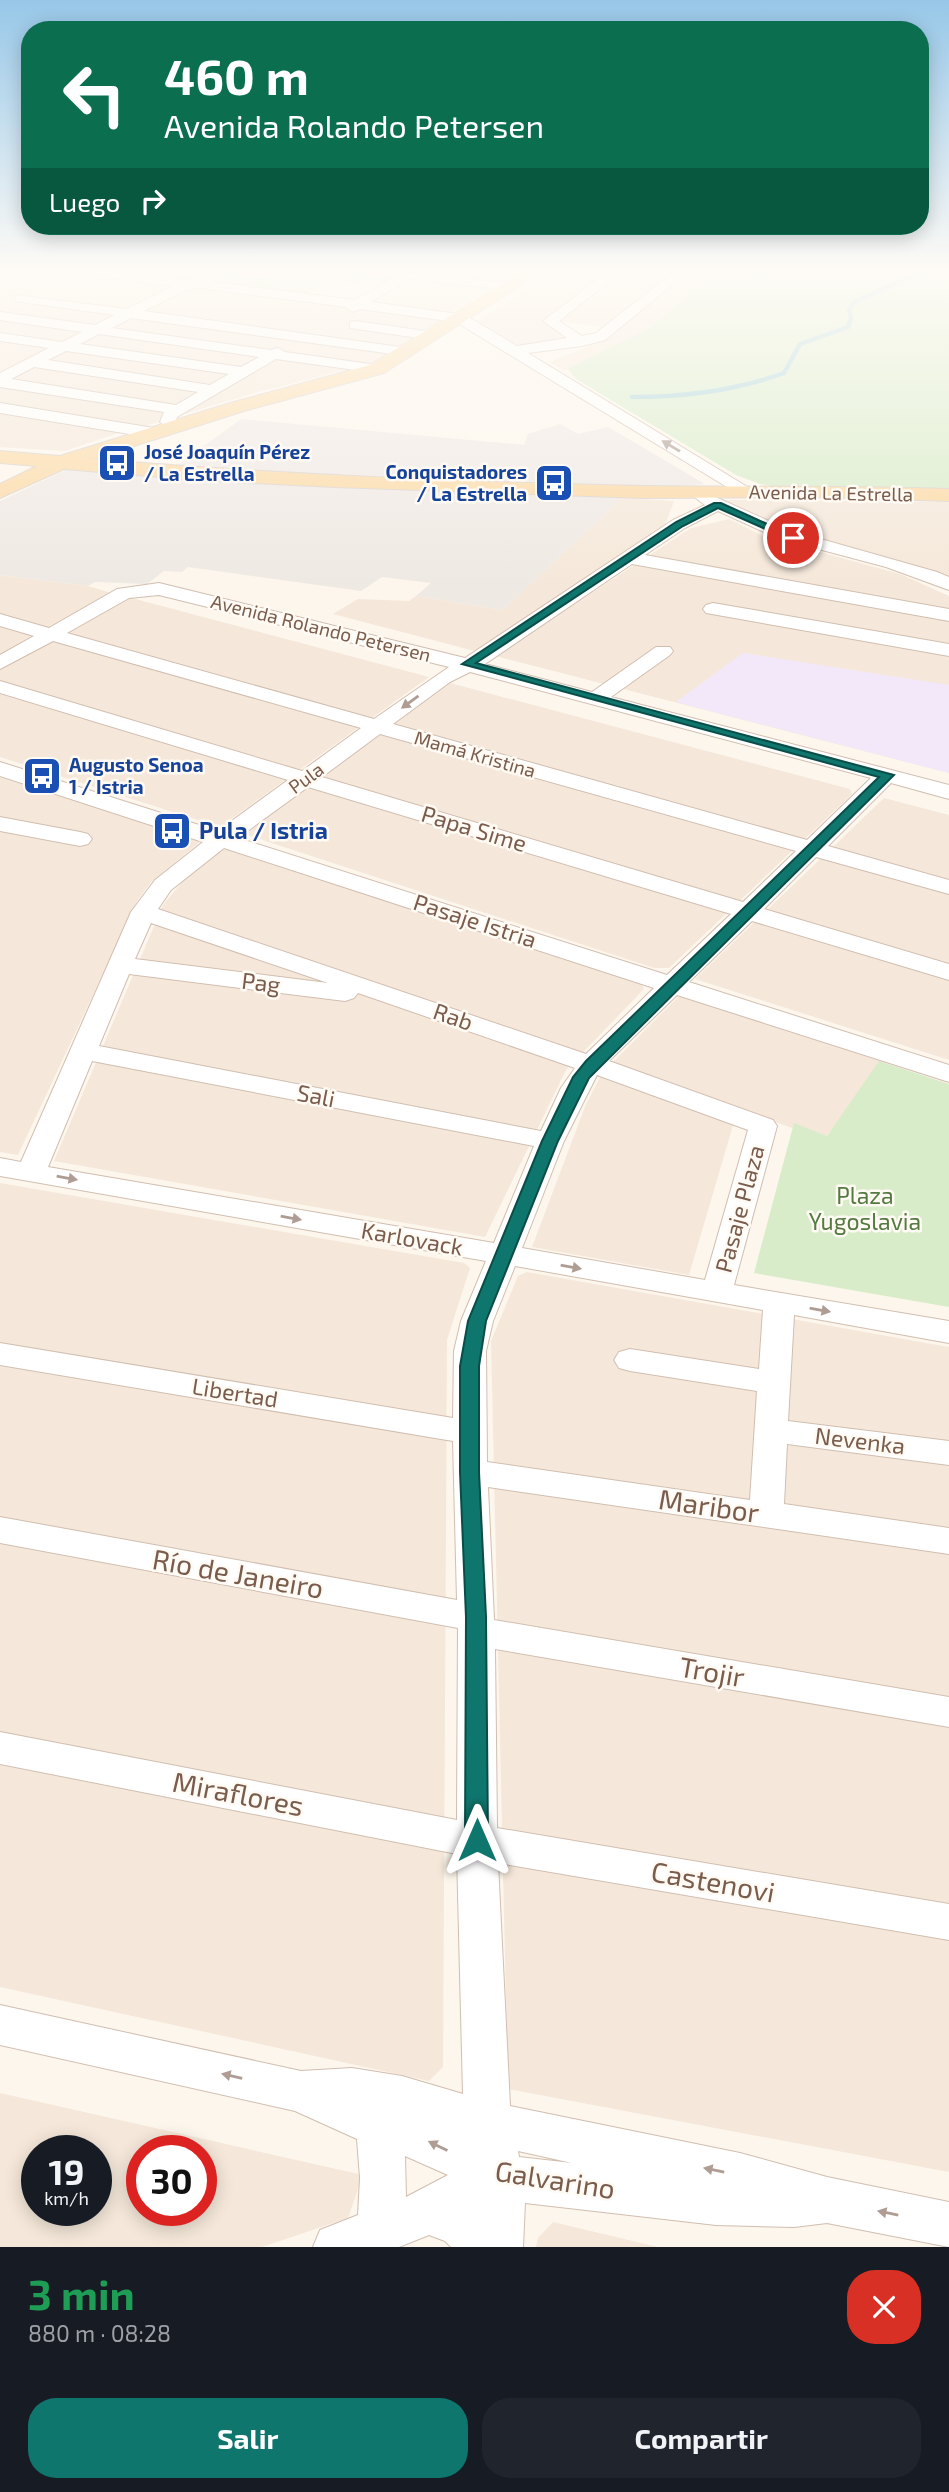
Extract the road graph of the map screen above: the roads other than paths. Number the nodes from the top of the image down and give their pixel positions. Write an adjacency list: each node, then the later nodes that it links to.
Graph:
1 (125, 377): 6 (street)
2 (236, 377): 6 (street)
3 (348, 377): 8 (main road)
4 (553, 377): 13 (street, one-way to 4)
5 (0, 380): 8 (street)
6 (214, 390): 8 (street)
7 (0, 408): 9 (street)
8 (177, 418): 9 (main road)
9 (154, 433): 11 (main road)
10 (0, 457): 11 (main road, Avenida La Estrella)
11 (62, 462): 12 (main road); 13 (main road, Avenida La Estrella)
12 (0, 492)
13 (729, 492): 14 (main road, Avenida La Estrella); 15 (street, Pula); 16 (street)
14 (949, 495)
15 (631, 558): 18 (street); 24 (street, Pula)
16 (949, 584)
17 (713, 609): 21 (street)
18 (949, 615)
19 (0, 620): 20 (street, Mamá Kristina)
20 (51, 634): 23 (street, Avenida Rolando Petersen); 24 (street, Avenida Rolando Petersen); 27 (street, Mamá Kristina)
21 (949, 650)
22 (663, 651): 26 (street)
23 (0, 663)
24 (467, 664): 26 (street, Avenida Rolando Petersen); 27 (street, Pula, one-way to 27)
25 (0, 687): 30 (street, Papa Sime)
26 (596, 698): 29 (street, Avenida Rolando Petersen)
27 (377, 726): 30 (street, Pula); 37 (street, Mamá Kristina)
28 (0, 769): 32 (street, Pasaje Istria)
29 (887, 775): 31 (street, Avenida Rolando Petersen); 37 (street)
30 (305, 779): 36 (street, Pula); 39 (street, Papa Sime)
31 (949, 792)
32 (115, 806): 34 (street); 36 (street, Pasaje Istria)
33 (0, 824): 34 (street)
34 (49, 833): 35 (street)
35 (80, 839)
36 (222, 840): 40 (street, Pula); 43 (street, Pasaje Istria)
37 (812, 849): 38 (street, Mamá Kristina); 39 (street)
38 (949, 887)
39 (748, 911): 42 (street, Papa Sime); 43 (street)
40 (143, 912): 41 (street, Pula); 44 (street, Rab)
41 (120, 965): 44 (street, Pag); 45 (street, Pula)
42 (949, 971)
43 (672, 985): 46 (street); 47 (street, Pasaje Istria)
44 (403, 1000): 46 (street, Rab)
45 (82, 1051): 49 (street, Sali); 51 (street, Pula)
46 (591, 1064): 48 (street, Rab); 49 (street)
47 (949, 1074)
48 (762, 1126): 53 (street, Pasaje Plaza)
49 (550, 1141): 52 (street)
50 (0, 1167): 51 (street, Karlovack)
51 (31, 1172): 52 (street, Karlovack, one-way to 52)
52 (504, 1255): 53 (street, Karlovack, one-way to 53); 60 (street)
53 (717, 1292): 54 (street, Karlovack)
54 (779, 1303): 55 (street, Karlovack, one-way to 55); 58 (street)
55 (949, 1332)
56 (0, 1354): 60 (street, Libertad)
57 (630, 1360): 58 (street)
58 (774, 1382): 59 (street)
59 (771, 1430): 61 (street, Nevenka); 63 (street)
60 (470, 1432): 62 (street)
61 (949, 1453)
62 (470, 1472): 63 (street, Maribor); 66 (street)
63 (766, 1515): 65 (street, Maribor)
64 (0, 1530): 66 (street, Río de Janeiro)
65 (949, 1541)
66 (476, 1624): 67 (street, Trojir); 69 (street)
67 (949, 1712)
68 (0, 1748): 69 (street, Miraflores)
69 (477, 1840): 70 (street, Castenovi); 73 (street)
70 (949, 1922)
71 (0, 2025): 72 (street, Galvarino, one-way to 71)
72 (298, 2091): 73 (street, Galvarino); 74 (street, Galvarino)
73 (488, 2123): 75 (street); 76 (street, Galvarino, one-way to 73)
74 (377, 2125): 75 (street, Galvarino, one-way to 74); 79 (street)
75 (499, 2177): 76 (street, Galvarino); 77 (street); 81 (street)
76 (827, 2200): 78 (street, Galvarino, one-way to 76)
77 (429, 2212): 79 (street); 80 (street)
78 (949, 2225)
79 (358, 2239)
80 (486, 2247)
81 (499, 2247)

